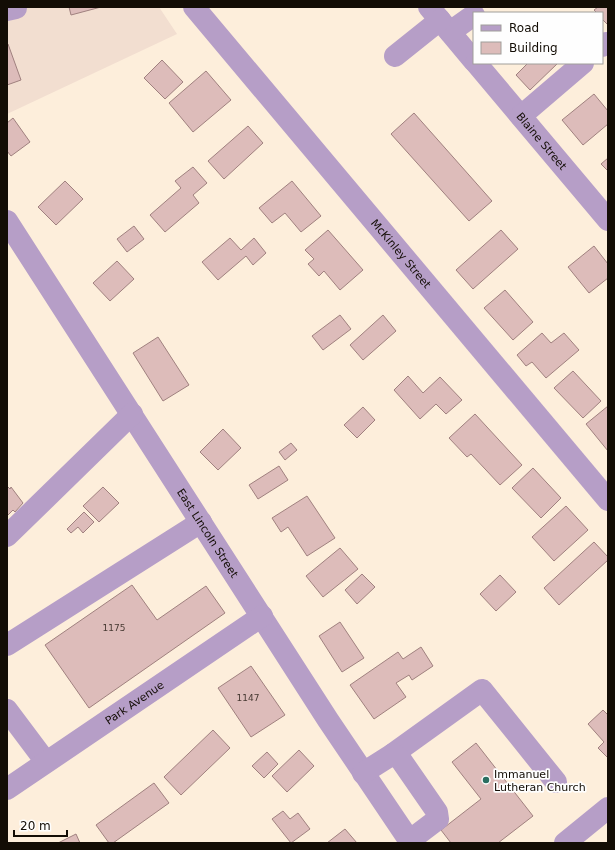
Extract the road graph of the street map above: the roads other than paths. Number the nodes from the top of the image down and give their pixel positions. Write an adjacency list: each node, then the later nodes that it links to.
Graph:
1 (16, 7): 3 (street)
2 (194, 7): 14 (street, McKinley Street)
3 (7, 10)
4 (473, 15): 5 (street)
5 (440, 20): 6 (street); 7 (street, Blaine Street)
6 (395, 56)
7 (473, 60)
8 (477, 64): 10 (street, Blaine Street)
9 (582, 64): 10 (street)
10 (521, 116): 11 (street, Blaine Street)
11 (608, 220)
12 (7, 221): 13 (street, East Lincoln Street)
13 (132, 414): 15 (street, East Lincoln Street); 16 (street)
14 (608, 500)
15 (201, 522): 17 (street, East Lincoln Street); 18 (street)
16 (7, 536)
17 (262, 616): 21 (street, Park Avenue); 22 (street, East Lincoln Street)
18 (7, 645)
19 (7, 710): 21 (street)
20 (393, 754): 22 (street); 23 (street); 26 (street)
21 (46, 762): 24 (street, Park Avenue)
22 (363, 773): 26 (street, East Lincoln Street)
23 (556, 782)
24 (7, 789)
25 (608, 808): 27 (street)
26 (410, 842)
27 (565, 843)

